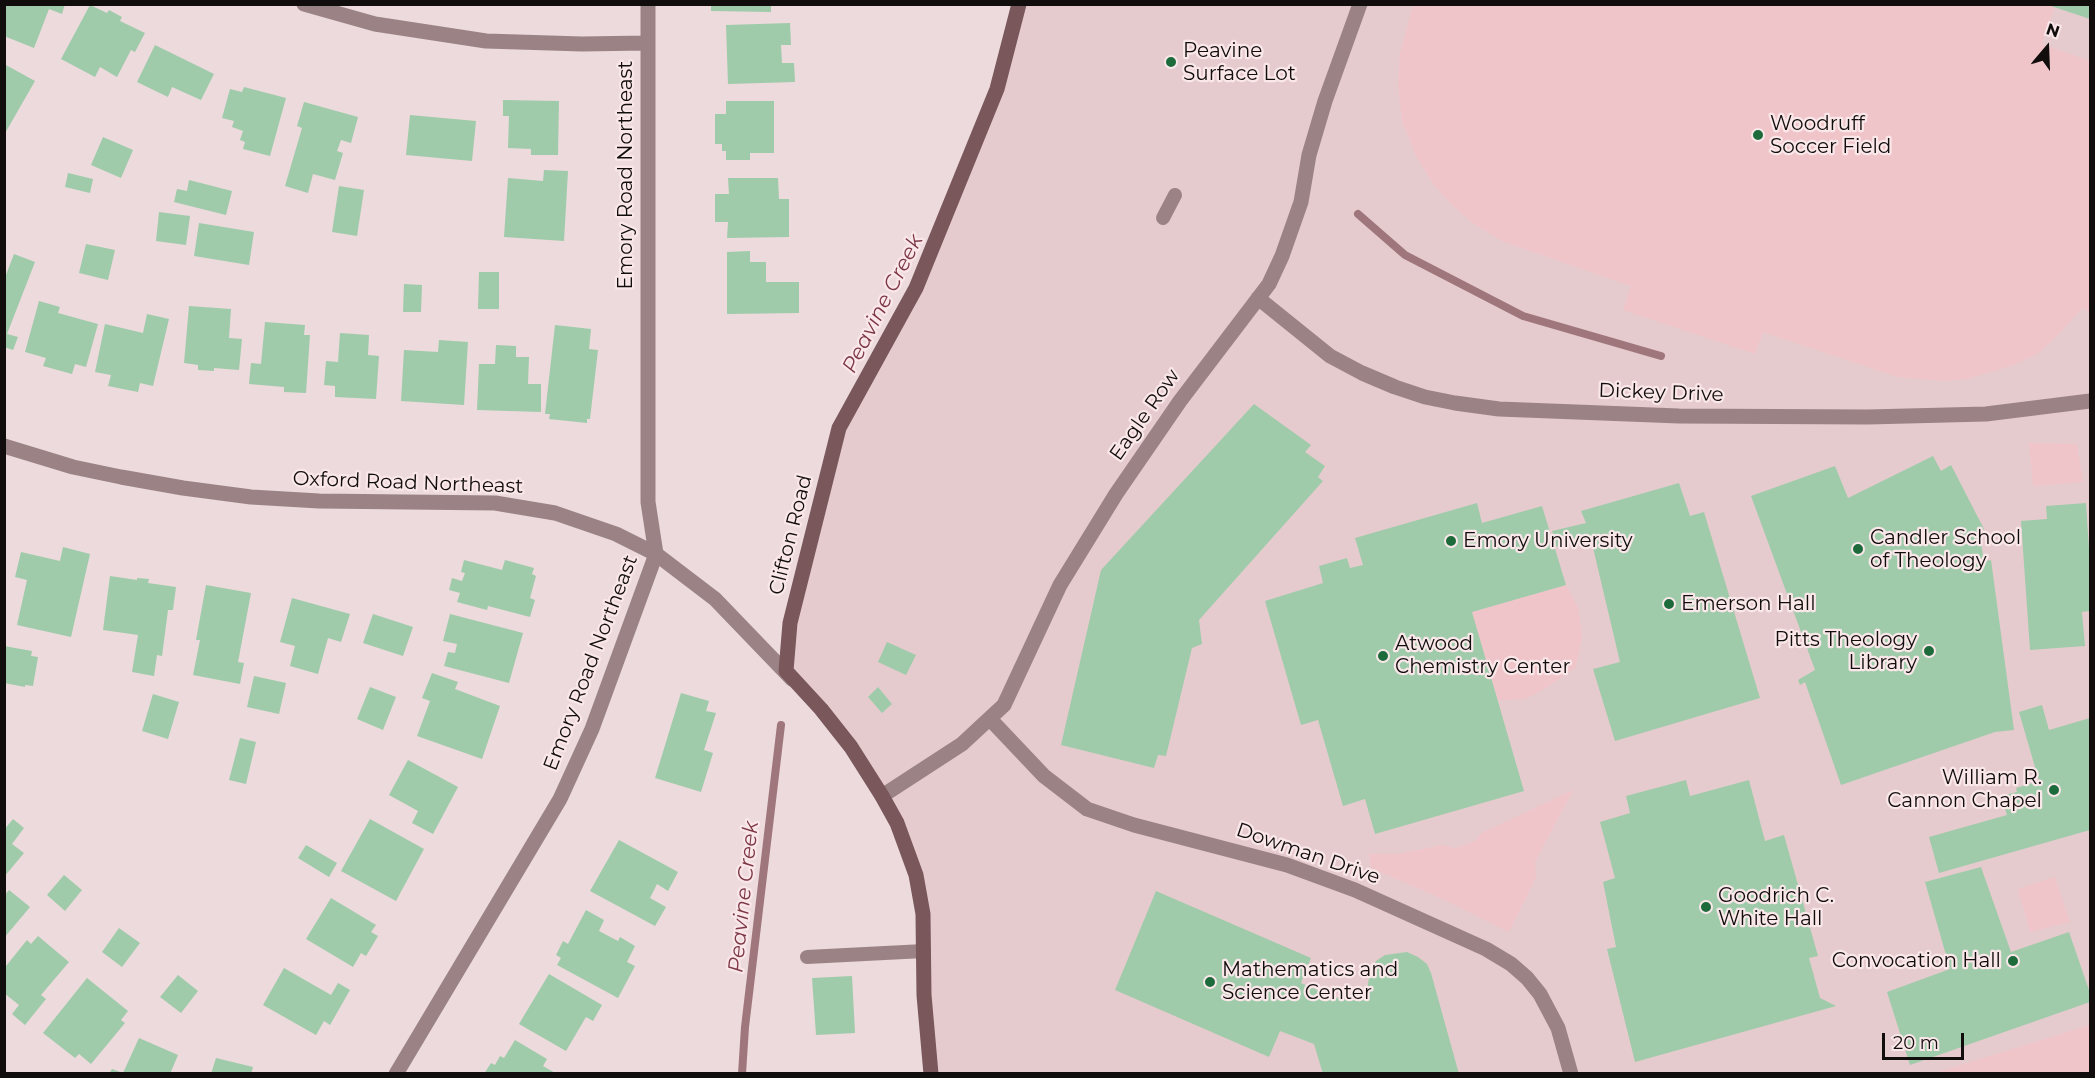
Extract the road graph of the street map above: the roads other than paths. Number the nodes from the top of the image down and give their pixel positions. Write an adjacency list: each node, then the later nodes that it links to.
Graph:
1 (304, 4): 5 (street)
2 (648, 4): 5 (street, Emory Road Northeast)
3 (1020, 4): 12 (main road, Clifton Road)
4 (1360, 4): 8 (street, Eagle Row)
5 (646, 43): 11 (street, Emory Road Northeast)
6 (1175, 195): 7 (lane)
7 (1163, 219)
8 (1258, 298): 9 (street, Dickey Drive); 13 (street, Eagle Row)
9 (2091, 400)
10 (4, 446): 11 (street, Oxford Road Northeast)
11 (656, 554): 12 (street, Oxford Road Northeast); 20 (street, Emory Road Northeast)
12 (821, 709): 14 (street, Oxford Road Northeast)
13 (990, 719): 15 (street, Eagle Row); 22 (street, Dowman Drive)
14 (851, 747): 15 (main road)
15 (882, 796): 16 (street)
16 (897, 823): 17 (main road)
17 (916, 875): 18 (street)
18 (924, 951): 19 (lane); 21 (street)
19 (807, 957)
20 (396, 1074)
21 (931, 1074)
22 (1571, 1074)

